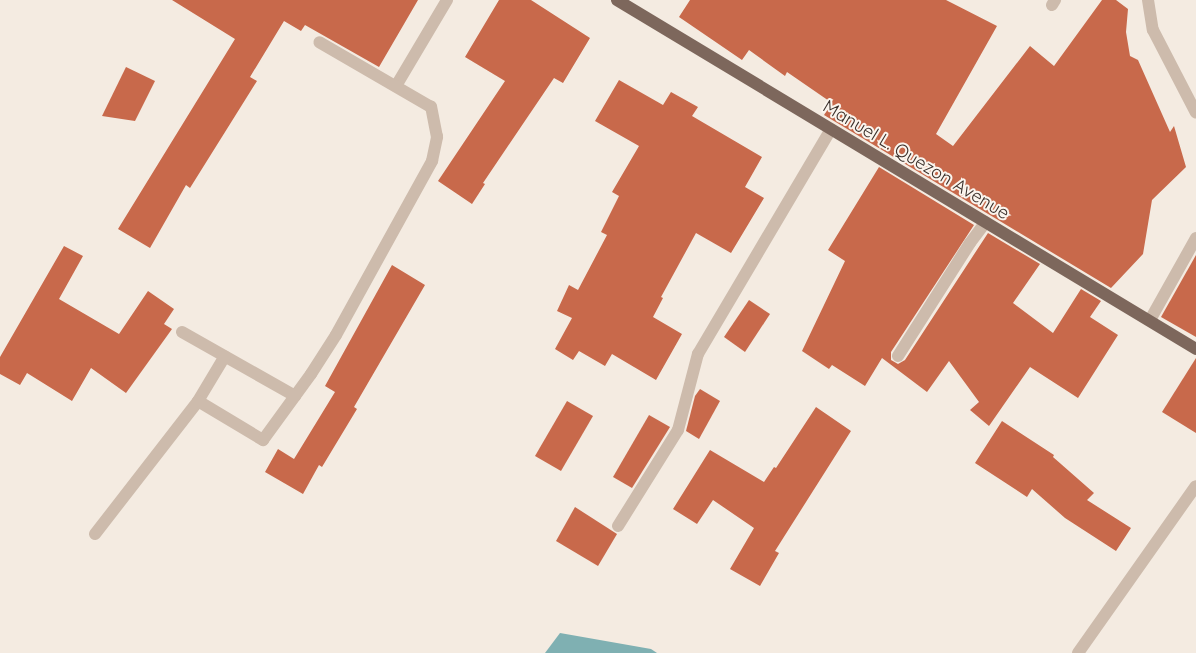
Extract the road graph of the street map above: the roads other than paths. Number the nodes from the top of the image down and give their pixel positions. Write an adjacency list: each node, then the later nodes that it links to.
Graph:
1 (447, 0): 5 (street)
2 (617, 0): 7 (main road, Manuel L. Quezon Avenue)
3 (1148, 0): 6 (street)
4 (319, 42): 5 (street)
5 (396, 86): 15 (street)
6 (1196, 113)
7 (831, 129): 8 (main road, Manuel L. Quezon Avenue); 18 (street)
8 (986, 222): 10 (main road, Manuel L. Quezon Avenue); 14 (street)
9 (1196, 238): 10 (street)
10 (1150, 320): 12 (main road, Manuel L. Quezon Avenue)
11 (182, 332): 13 (street)
12 (1196, 349)
13 (225, 356): 15 (street); 16 (street)
14 (898, 356)
15 (295, 396): 16 (street)
16 (198, 401): 19 (street)
17 (1196, 486): 20 (street)
18 (618, 526)
19 (95, 534)
20 (1078, 653)

